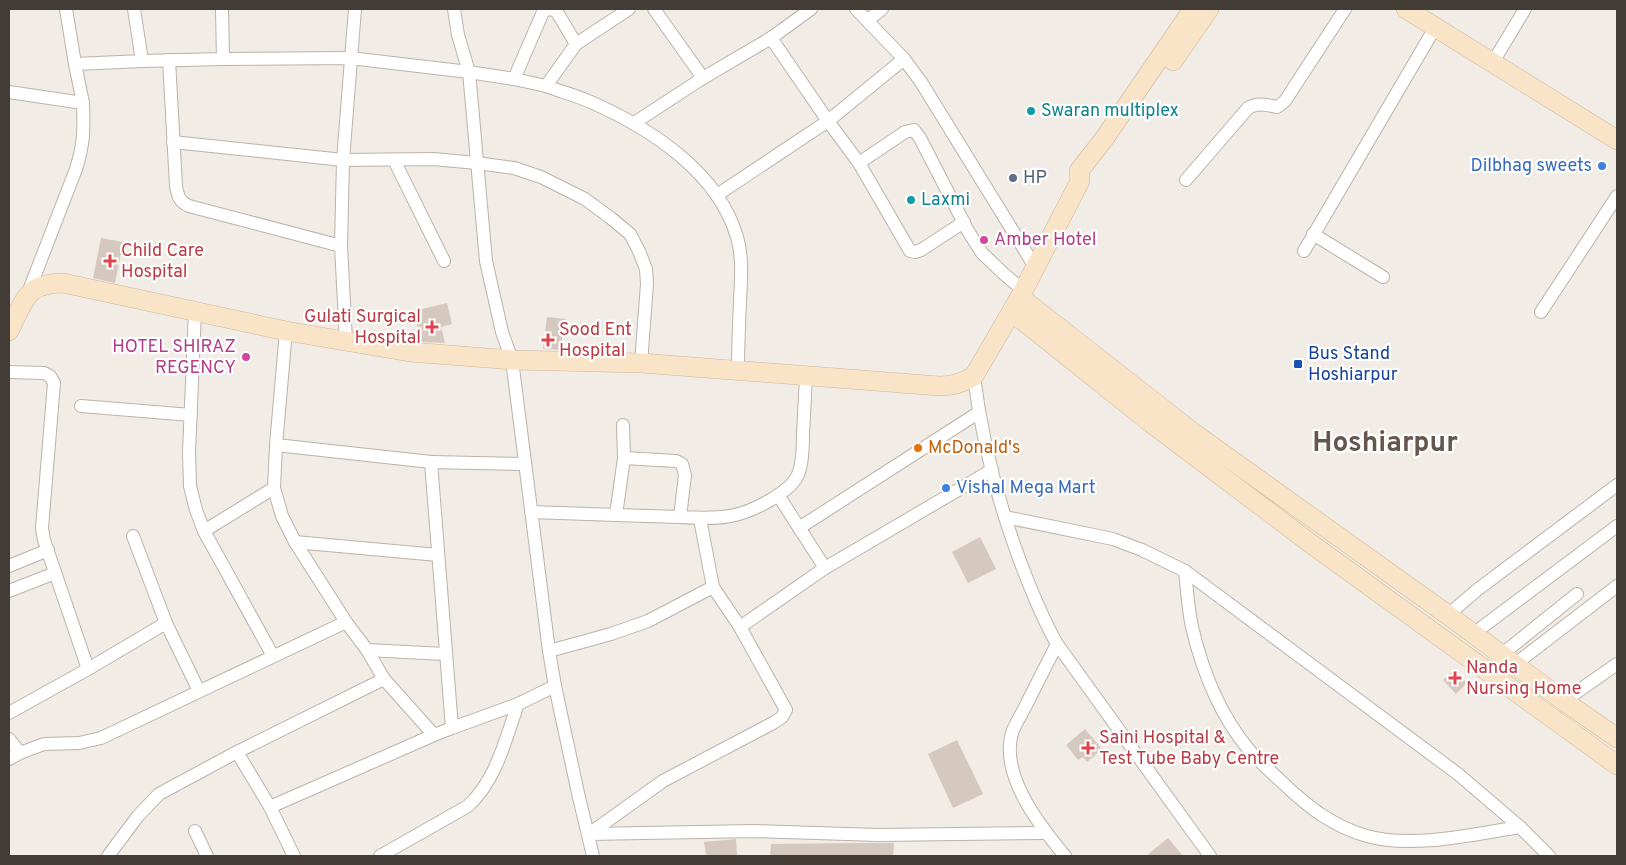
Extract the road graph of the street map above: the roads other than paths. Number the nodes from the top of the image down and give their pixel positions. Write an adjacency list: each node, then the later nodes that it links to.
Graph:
1 (66, 9): 27 (street)
2 (134, 9): 25 (street)
3 (222, 9): 22 (street)
4 (355, 9): 21 (street)
5 (454, 9): 28 (street)
6 (551, 9): 20 (street); 30 (street)
7 (629, 9): 20 (street)
8 (654, 9): 29 (street)
9 (811, 9): 19 (street)
10 (856, 9): 17 (street)
11 (882, 9): 17 (street)
12 (1193, 9): 43 (main road)
13 (1210, 9): 43 (main road)
14 (1345, 9): 42 (street)
15 (1406, 9): 18 (main road)
16 (1526, 9): 26 (street)
17 (868, 20): 23 (street)
18 (1436, 26): 26 (main road); 47 (street)
19 (772, 38): 29 (street); 34 (street)
20 (576, 44): 31 (street)
21 (350, 58): 22 (street); 28 (street); 38 (street)
22 (223, 59): 24 (street)
23 (904, 59): 34 (street); 51 (street)
24 (169, 60): 25 (street); 37 (street)
25 (142, 61): 27 (street)
26 (1493, 62): 36 (main road)
27 (75, 64): 33 (street)
28 (469, 72): 30 (street); 40 (street)
29 (703, 78): 35 (street)
30 (514, 79): 31 (street)
31 (546, 86): 35 (street)
32 (9, 92): 33 (street)
33 (83, 103): 53 (street)
34 (828, 121): 41 (street); 44 (street)
35 (634, 123): 44 (street)
36 (1617, 140)
37 (173, 142): 38 (street); 48 (street)
38 (344, 160): 39 (street); 48 (street)
39 (394, 160): 40 (street); 50 (street)
40 (477, 163): 60 (street); 61 (street)
41 (858, 163): 46 (street); 46 (street)
42 (1186, 180)
43 (1080, 181): 51 (main road)
44 (717, 195): 62 (street)
45 (1617, 196): 56 (street)
46 (964, 222): 54 (street)
47 (1314, 234): 49 (street); 52 (street)
48 (341, 246): 59 (street)
49 (1304, 251)
50 (444, 261)
51 (1035, 267): 54 (main road)
52 (1383, 277)
53 (28, 293): 55 (main road); 57 (main road)
54 (1019, 300): 64 (main road); 66 (main road)
55 (195, 311): 58 (main road); 69 (street)
56 (1541, 312)
57 (9, 331)
58 (286, 331): 59 (main road); 71 (street)
59 (346, 341): 60 (main road)
60 (512, 360): 61 (main road); 74 (street)
61 (641, 363): 62 (main road)
62 (738, 370): 65 (main road)
63 (9, 372): 89 (street)
64 (1102, 373): 99 (main road); 125 (main road)
65 (806, 376): 66 (main road); 78 (street)
66 (974, 376): 68 (street)
67 (81, 406): 69 (street)
68 (978, 413): 75 (street); 85 (street)
69 (191, 415): 86 (street)
70 (623, 425): 72 (street)
71 (276, 445): 73 (street); 77 (street)
72 (624, 458): 80 (street); 81 (street)
73 (431, 462): 74 (street); 90 (street)
74 (524, 464): 79 (street)
75 (992, 470): 82 (street); 92 (street)
76 (1617, 484): 99 (street)
77 (274, 488): 86 (street); 88 (street)
78 (778, 495): 83 (street); 85 (street)
79 (531, 512): 80 (street); 106 (street)
80 (616, 515): 81 (street)
81 (680, 517): 83 (street)
82 (1005, 517): 93 (street); 104 (street)
83 (700, 519): 96 (street)
84 (1617, 526): 103 (street)
85 (799, 528): 92 (street)
86 (204, 531): 108 (street)
87 (133, 536): 101 (street)
88 (295, 542): 90 (street); 100 (street)
89 (48, 550): 91 (street); 94 (street)
90 (438, 554): 107 (street)
91 (9, 566)
92 (825, 568): 102 (street)
93 (1185, 571): 127 (street); 127 (street)
94 (55, 573): 97 (street); 111 (street)
95 (1617, 586): 109 (street)
96 (713, 587): 102 (street); 106 (street)
97 (9, 590)
98 (1576, 594): 109 (street)
99 (1448, 615): 103 (main road)
100 (346, 622): 105 (street); 108 (street)
101 (166, 623): 111 (street); 114 (street)
102 (740, 627): 130 (street)
103 (1473, 634): 109 (main road)
104 (1057, 644): 129 (street); 137 (street)
105 (367, 650): 107 (street); 112 (street)
106 (549, 651): 113 (street)
107 (446, 654): 118 (street)
108 (274, 656): 114 (street)
109 (1507, 660): 115 (main road)
110 (1617, 664): 115 (street)
111 (88, 669): 117 (street)
112 (384, 679): 119 (street); 122 (street)
113 (555, 686): 116 (street); 130 (street)
114 (199, 691): 123 (street)
115 (1564, 701): 120 (main road)
116 (518, 704): 118 (street); 134 (street)
117 (9, 712)
118 (452, 728): 119 (street)
119 (434, 735): 126 (street)
120 (1617, 738)
121 (9, 739): 123 (street)
122 (237, 752): 126 (street); 131 (street)
123 (20, 753): 124 (street)
124 (9, 759)
125 (1617, 765)
126 (270, 807): 133 (street)
127 (1520, 827): 138 (street)
128 (195, 832): 132 (street)
129 (1046, 833): 130 (street); 136 (street)
130 (589, 834): 135 (street)
131 (108, 856)
132 (207, 856)
133 (294, 856)
134 (380, 856)
135 (593, 856)
136 (1065, 856)
137 (1210, 856)
138 (1549, 856)

